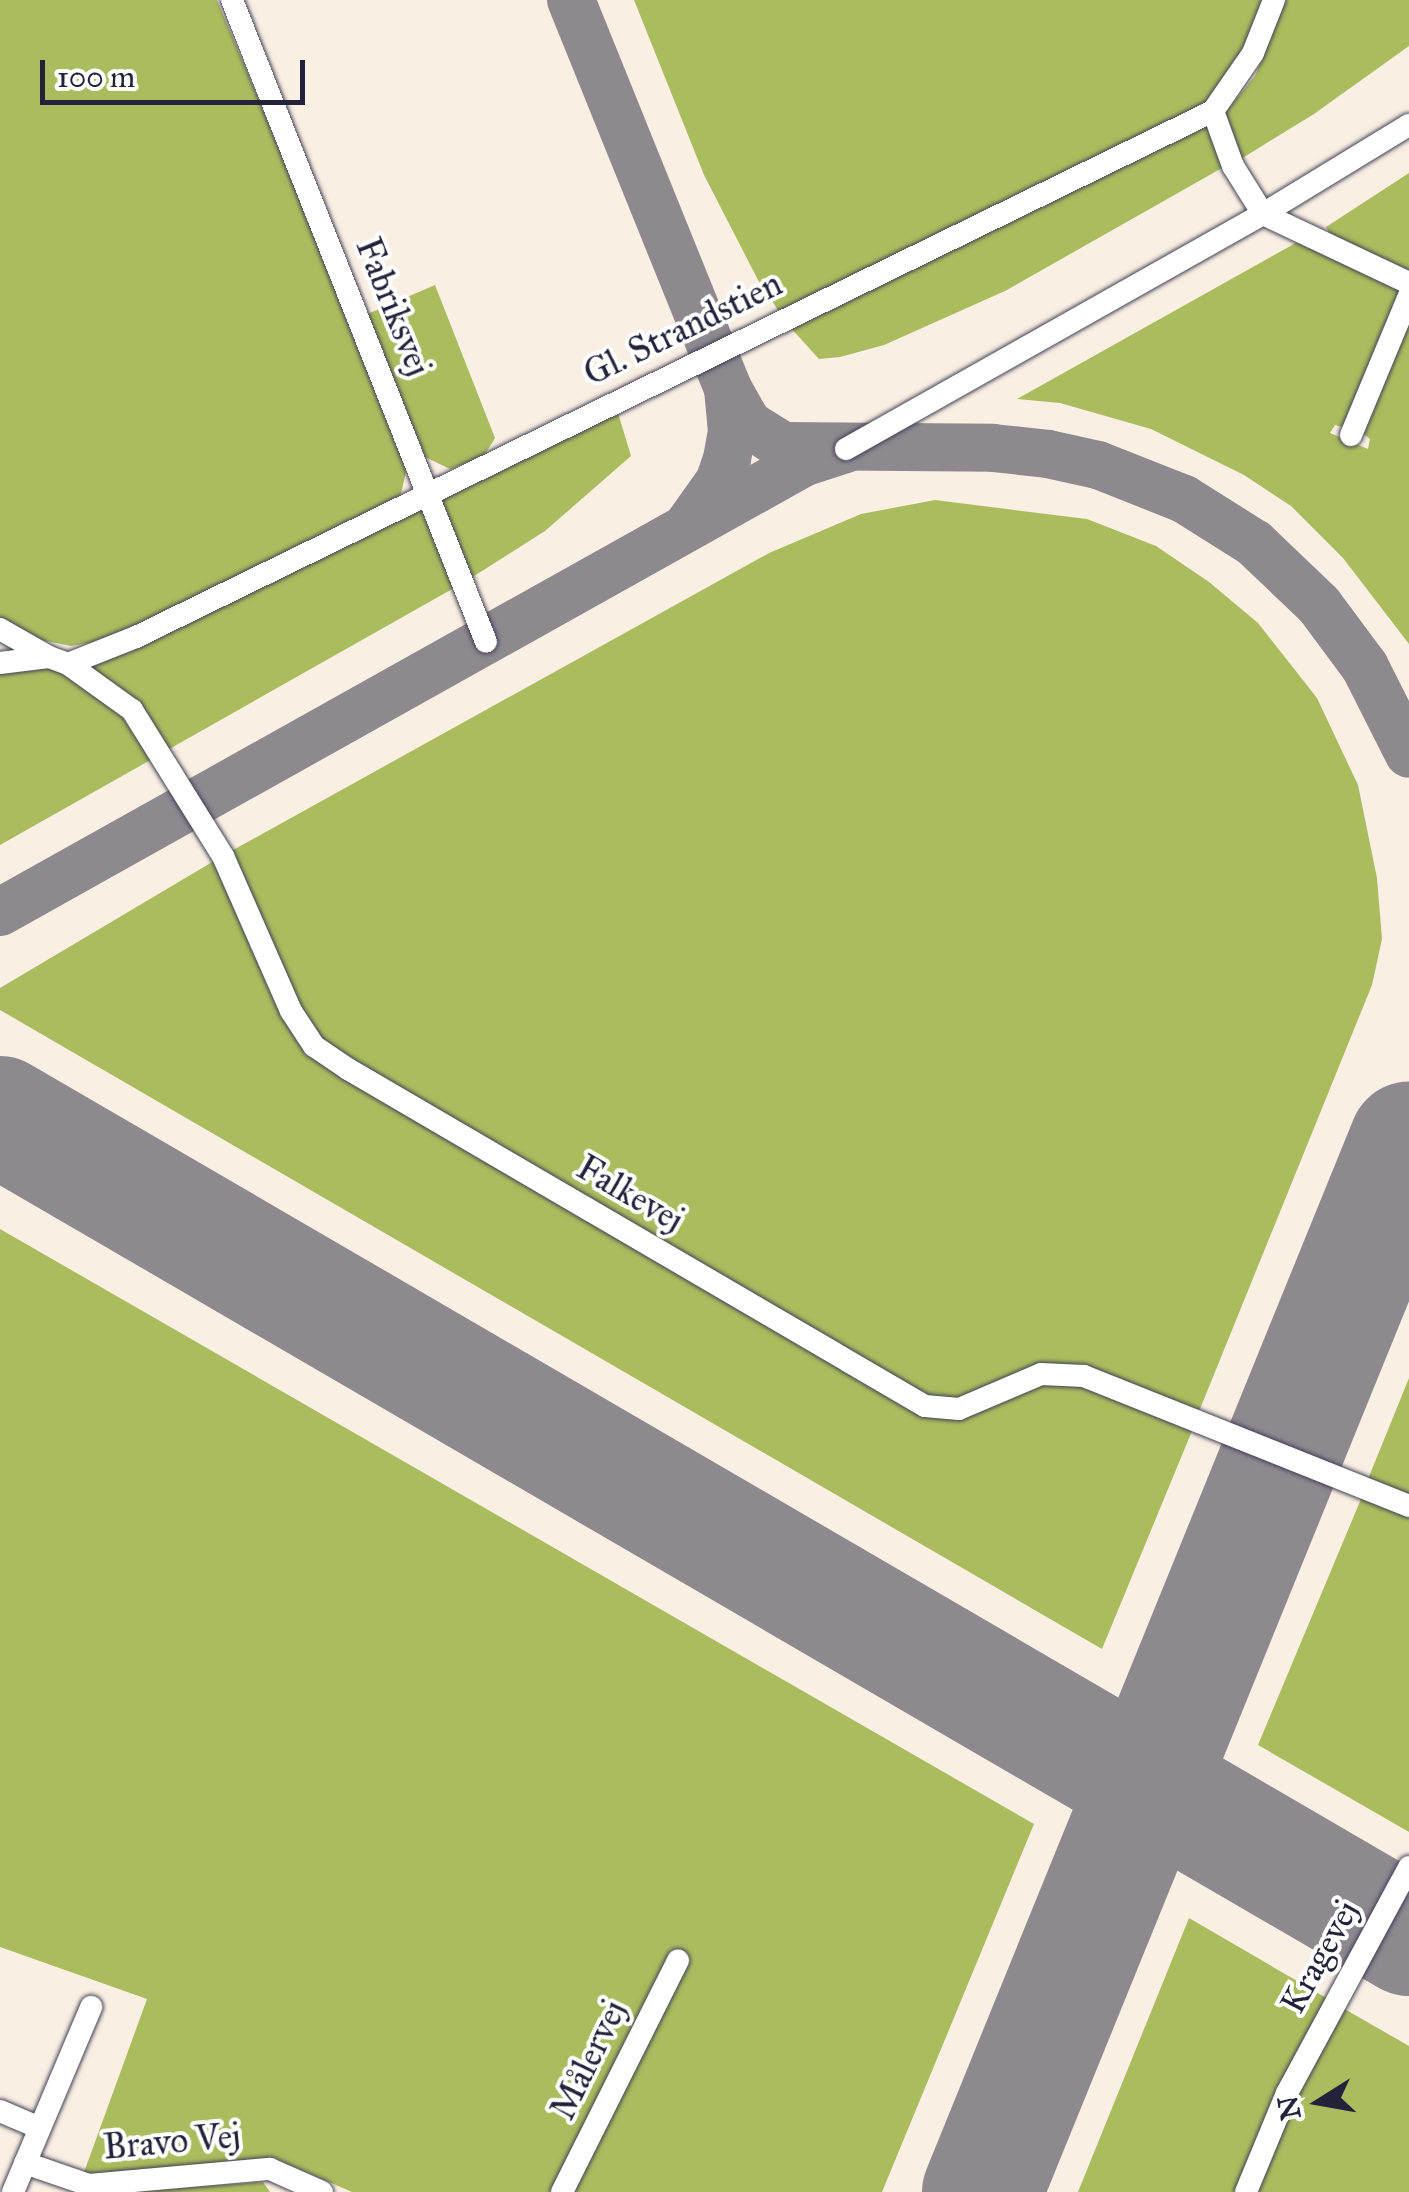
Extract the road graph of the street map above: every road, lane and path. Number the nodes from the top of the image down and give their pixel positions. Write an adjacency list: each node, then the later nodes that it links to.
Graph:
1 (232, 0): 10 (lane, Fabriksvej)
2 (1274, 0): 3 (lane)
3 (1213, 111): 5 (lane); 10 (lane, Gl. Strandstien)
4 (1409, 125): 5 (lane)
5 (1263, 214): 6 (lane); 9 (lane)
6 (1409, 283)
7 (1409, 296): 8 (lane)
8 (1351, 435)
9 (846, 448)
10 (429, 491): 12 (lane, Fabriksvej); 13 (lane, Gl. Strandstien)
11 (0, 629): 13 (lane)
12 (486, 642)
13 (58, 660): 14 (lane); 15 (lane, Falkevej)
14 (0, 663)
15 (1409, 1506)
16 (1409, 1867): 25 (lane, Kragevej)
17 (678, 1960): 24 (lane, Målervej)
18 (91, 2007): 20 (lane)
19 (0, 2111): 20 (lane)
20 (40, 2128): 21 (lane)
21 (26, 2163): 22 (lane); 23 (lane, Bravo Vej)
22 (13, 2192)
23 (322, 2192)
24 (562, 2192)
25 (1246, 2192)

